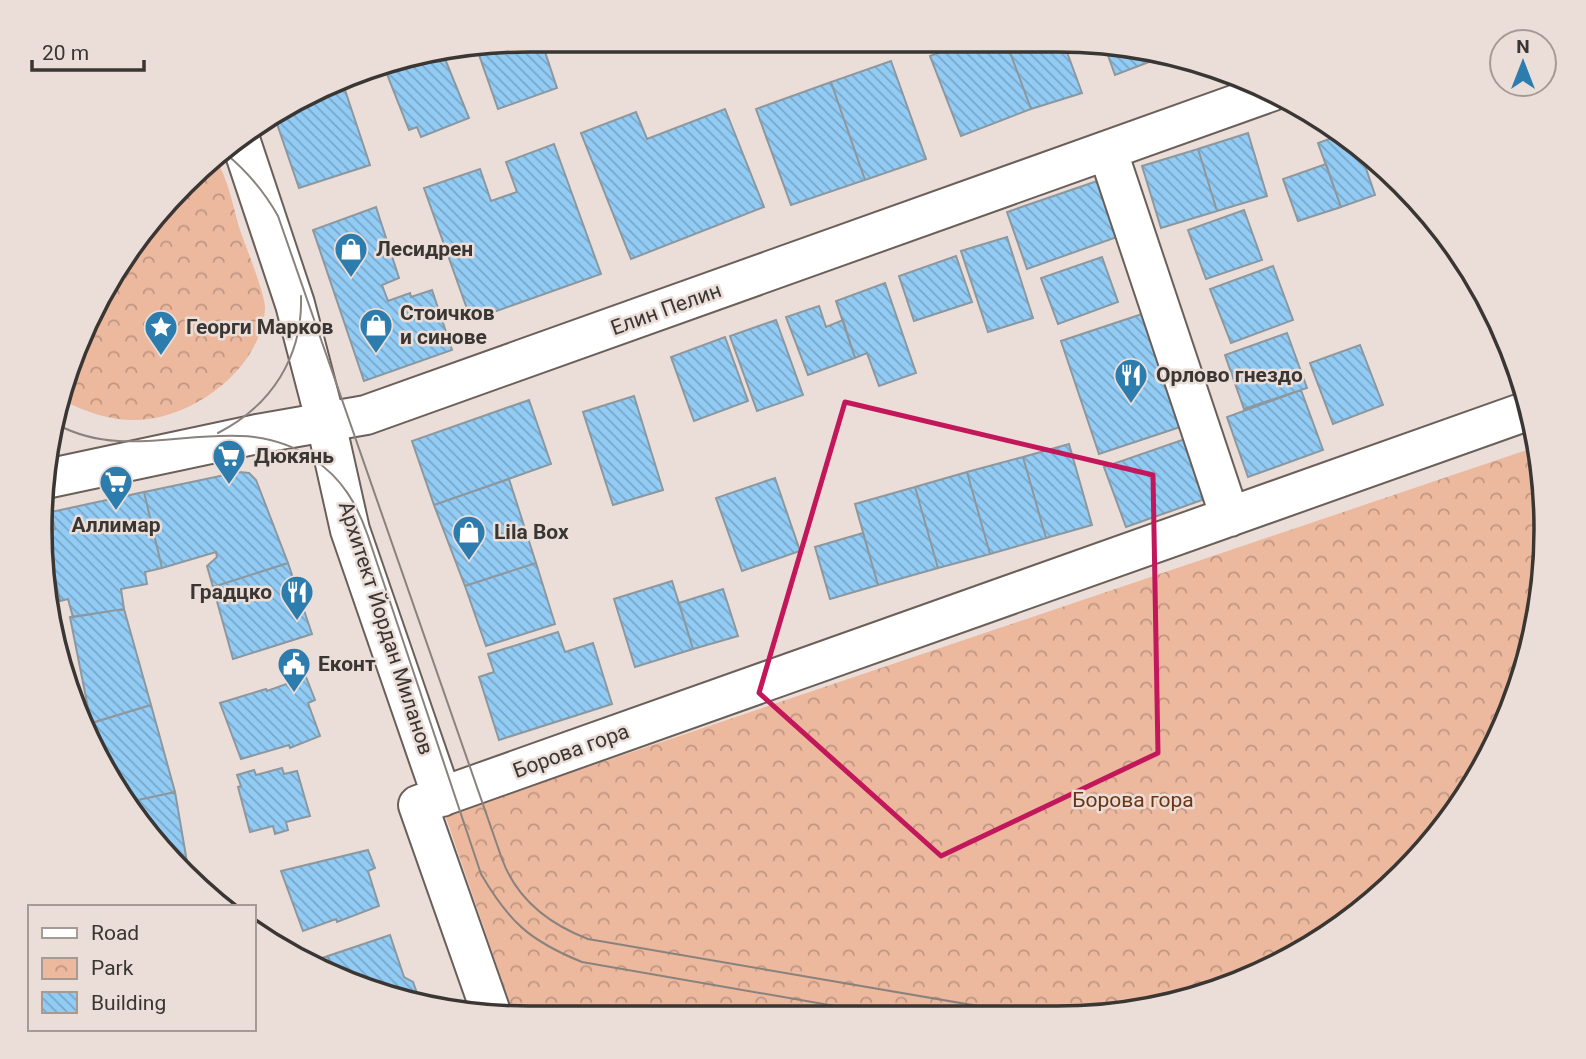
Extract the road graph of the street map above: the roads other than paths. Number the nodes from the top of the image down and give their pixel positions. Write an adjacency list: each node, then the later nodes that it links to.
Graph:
1 (1256, 97): 3 (street, Елин Пелин)
2 (243, 148): 5 (street, Архитект Йордан Миланов)
3 (1108, 152): 5 (street, Елин Пелин); 7 (street)
4 (1519, 414): 7 (street, Борова гора)
5 (326, 423): 6 (street, Елин Пелин); 8 (street, Архитект Йордан Миланов)
6 (56, 477)
7 (1230, 517): 8 (street, Борова гора)
8 (442, 797): 9 (street)
9 (488, 1004)

